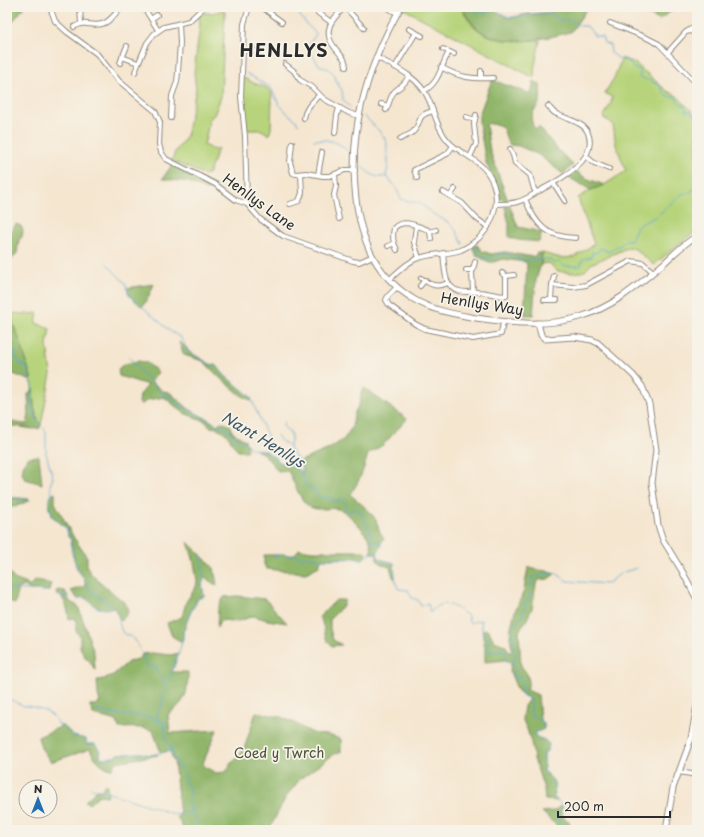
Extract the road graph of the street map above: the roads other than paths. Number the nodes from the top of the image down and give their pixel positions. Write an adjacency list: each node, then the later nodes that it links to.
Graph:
1 (50, 7): 81 (street, Henllys Lane)
2 (80, 7): 17 (street)
3 (121, 7): 17 (street)
4 (204, 7): 19 (street)
5 (249, 7): 31 (street)
6 (262, 7): 15 (street)
7 (345, 7): 16 (street); 22 (street)
8 (386, 7): 12 (street)
9 (401, 7): 12 (street, Henllys Way)
10 (146, 12): 14 (street)
11 (318, 13): 16 (street)
12 (397, 13): 37 (street, Henllys Way)
13 (157, 15): 14 (street)
14 (151, 19): 24 (street)
15 (282, 22)
16 (331, 22): 41 (street)
17 (81, 23): 21 (street)
18 (610, 23): 34 (street)
19 (179, 24): 24 (street); 58 (street)
20 (697, 25): 25 (street)
21 (74, 27)
22 (364, 28)
23 (409, 29): 26 (street)
24 (158, 30): 39 (street)
25 (686, 32): 27 (street); 34 (street)
26 (416, 33): 28 (street); 42 (street)
27 (697, 34)
28 (422, 36)
29 (127, 46): 36 (street)
30 (443, 49): 33 (street)
31 (243, 51): 32 (street); 81 (street)
32 (255, 51)
33 (449, 52): 35 (street); 43 (street)
34 (668, 52): 49 (street)
35 (454, 54)
36 (122, 57): 38 (street); 39 (street)
37 (376, 57): 42 (street); 56 (street, Henllys Way)
38 (120, 63)
39 (138, 63): 45 (street)
40 (285, 64): 51 (street)
41 (346, 67)
42 (395, 67): 46 (street)
43 (441, 67): 47 (street); 50 (street)
44 (481, 71): 47 (street)
45 (135, 72)
46 (409, 76): 50 (street); 52 (street)
47 (481, 78): 48 (street)
48 (494, 78)
49 (697, 84)
50 (424, 91): 55 (street)
51 (319, 95): 54 (street); 59 (street)
52 (381, 104)
53 (548, 106): 66 (street)
54 (339, 108): 56 (street); 60 (street)
55 (433, 111): 61 (street); 63 (street)
56 (359, 116): 69 (street, Henllys Way)
57 (466, 117): 67 (street)
58 (170, 118)
59 (304, 118)
60 (335, 133)
61 (405, 142)
62 (292, 143): 70 (street)
63 (453, 146): 67 (street); 73 (street)
64 (510, 149): 77 (street)
65 (322, 152): 71 (street)
66 (586, 156): 68 (street); 74 (street)
67 (470, 157): 83 (street)
68 (609, 169)
69 (355, 170): 72 (street); 96 (street, Henllys Way)
70 (301, 174): 71 (street); 82 (street)
71 (318, 175): 72 (street)
72 (335, 175): 84 (street)
73 (417, 178)
74 (554, 184): 77 (street); 80 (street)
75 (455, 189): 78 (street)
76 (443, 192): 78 (street)
77 (536, 192): 79 (street)
78 (450, 196): 86 (street)
79 (525, 199): 83 (street); 90 (street)
80 (565, 201)
81 (247, 204): 96 (street, Henllys Lane)
82 (290, 204)
83 (496, 204): 86 (street)
84 (339, 219)
85 (416, 226): 88 (street); 92 (street); 97 (street)
86 (488, 228): 95 (street)
87 (436, 230): 88 (street)
88 (430, 232): 91 (street)
89 (697, 236): 101 (street, Henllys Way)
90 (576, 238)
91 (431, 239)
92 (393, 244): 93 (street); 94 (street)
93 (388, 246)
94 (398, 250)
95 (444, 253): 97 (street); 105 (street)
96 (373, 256): 104 (street, Henllys Way)
97 (419, 258): 104 (street)
98 (474, 262): 100 (street)
99 (466, 270): 100 (street)
100 (473, 270): 109 (street)
101 (653, 272): 106 (street); 116 (street, Henllys Way)
102 (514, 275): 111 (street)
103 (554, 276): 106 (street)
104 (390, 279): 108 (street, Henllys Way)
105 (448, 283): 107 (street); 109 (street)
106 (552, 285): 113 (street)
107 (420, 286)
108 (397, 287): 115 (street, Henllys Way); 115 (street)
109 (473, 291): 111 (street)
110 (511, 295): 111 (street)
111 (506, 296)
112 (544, 300): 113 (street)
113 (551, 300): 114 (street)
114 (557, 300)
115 (503, 322): 116 (street, Henllys Way)
116 (538, 323): 117 (street)
117 (697, 599)
118 (697, 705): 119 (street)
119 (679, 772): 120 (street); 121 (street)
120 (697, 775)
121 (666, 830)

